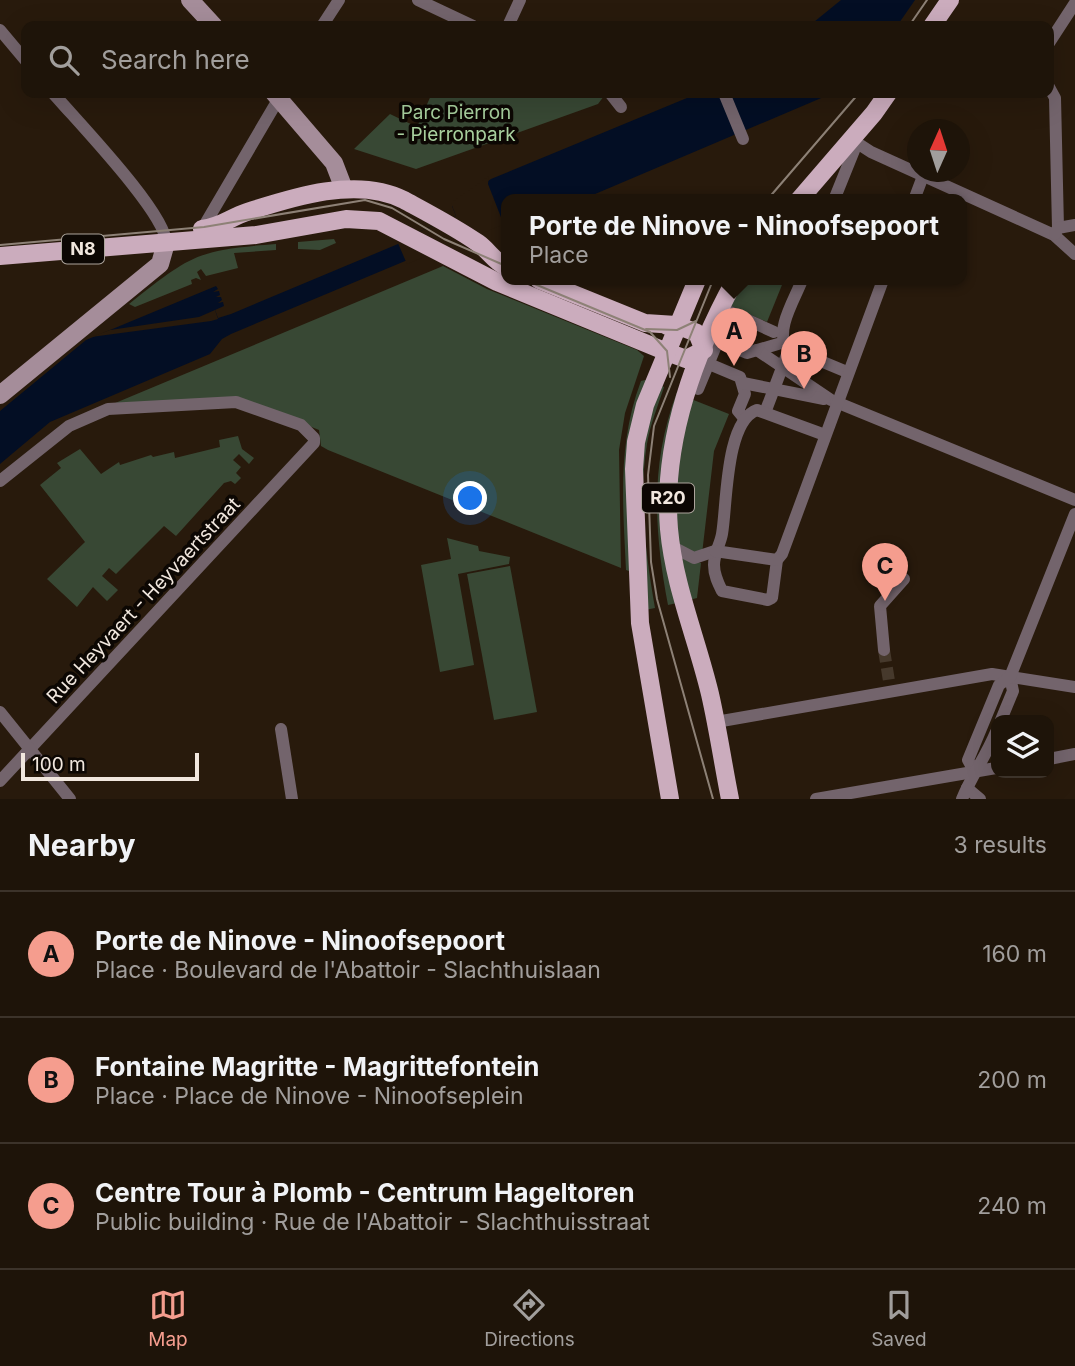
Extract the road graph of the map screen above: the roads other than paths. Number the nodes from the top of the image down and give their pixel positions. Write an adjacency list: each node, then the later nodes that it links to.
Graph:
1 (190, 0): 7 (street)
2 (338, 0): 8 (street)
3 (418, 0): 9 (street)
4 (520, 0): 10 (street)
5 (950, 0): 11 (main road)
6 (1075, 3): 13 (street)
7 (209, 21)
8 (326, 21)
9 (462, 21)
10 (510, 21)
11 (935, 21)
12 (0, 30): 14 (street)
13 (1054, 35)
14 (21, 55)
15 (1054, 96): 33 (street)
16 (57, 98): 35 (street)
17 (276, 98): 34 (street)
18 (281, 98): 27 (street)
19 (614, 98): 22 (street)
20 (726, 98): 23 (street)
21 (884, 98): 24 (main road)
22 (621, 107)
23 (742, 136)
24 (854, 141): 25 (street); 28 (main road); 29 (street)
25 (907, 168)
26 (938, 182): 31 (street)
27 (344, 189): 34 (main road, N8); 39 (main road, N8)
28 (799, 194)
29 (836, 194)
30 (967, 194): 33 (street)
31 (967, 194)
32 (1075, 225): 33 (street)
33 (1056, 231): 37 (street)
34 (199, 235): 35 (main road, N8); 40 (main road, N8)
35 (166, 238): 36 (main road, N8); 38 (main road, N8); 58 (street)
36 (0, 247)
37 (1075, 254)
38 (0, 256)
39 (501, 263)
40 (501, 284)
41 (504, 285): 50 (main road, N8)
42 (551, 285): 47 (main road)
43 (695, 285): 47 (main road, R20)
44 (733, 285): 51 (main road, R20)
45 (800, 285): 48 (street)
46 (881, 285): 54 (street)
47 (675, 325): 50 (main road, R20); 51 (main road)
48 (778, 335): 49 (street); 51 (street); 54 (street)
49 (757, 350): 51 (street); 53 (street)
50 (667, 352): 51 (main road, N8); 87 (main road, R20)
51 (710, 352): 55 (street); 57 (street); 66 (main road, R20)
52 (789, 352): 53 (street)
53 (784, 368): 56 (street); 56 (street)
54 (847, 372): 59 (street)
55 (743, 383): 56 (street); 61 (street)
56 (775, 390): 60 (street)
57 (697, 391)
58 (0, 395)
59 (836, 402): 62 (street); 64 (street)
60 (766, 410)
61 (746, 416): 62 (street); 67 (street)
62 (825, 435): 68 (street)
63 (0, 481): 78 (street, Rue Heyvaert - Heyvaertstraat)
64 (1075, 500)
65 (1075, 514): 71 (street)
66 (671, 545): 67 (street); 75 (main road, R20)
67 (715, 551): 68 (street); 68 (street)
68 (777, 560)
69 (904, 579): 70 (street)
70 (884, 650)
71 (1010, 677): 72 (street); 74 (street); 75 (street); 82 (street)
72 (1075, 687)
73 (0, 712): 78 (street)
74 (1003, 715)
75 (716, 722): 88 (main road, R20)
76 (281, 729): 86 (street)
77 (991, 745): 82 (street)
78 (30, 749): 83 (street, Rue Heyvaert - Heyvaertstraat); 85 (street)
79 (1075, 754): 80 (street)
80 (1054, 758)
81 (991, 769): 82 (street)
82 (974, 771): 84 (street); 89 (street)
83 (0, 782)
84 (964, 793): 90 (street)
85 (70, 799)
86 (292, 799)
87 (670, 799)
88 (730, 799)
89 (816, 799)
90 (980, 799)

